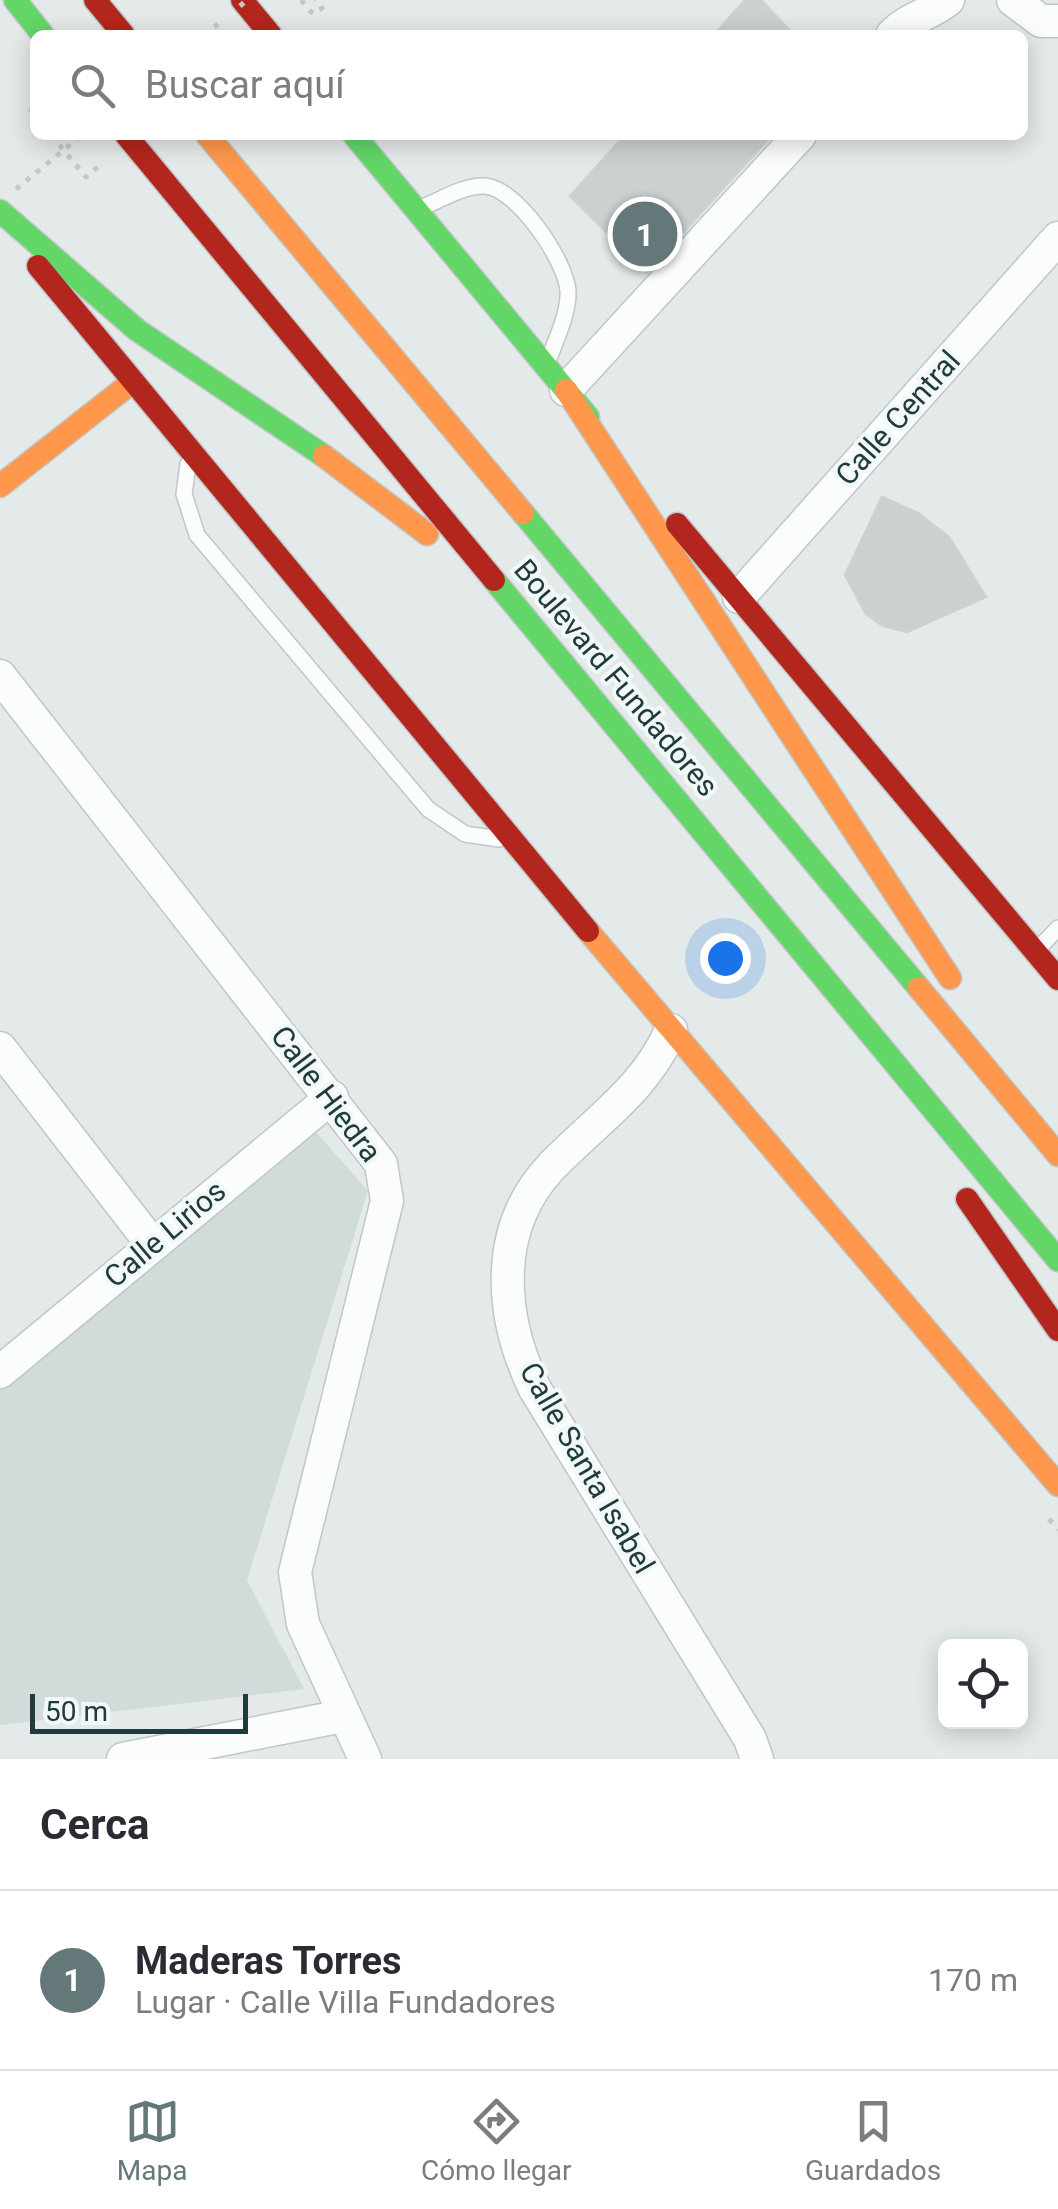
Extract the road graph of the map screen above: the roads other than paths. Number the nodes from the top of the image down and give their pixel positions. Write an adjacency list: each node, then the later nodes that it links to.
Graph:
1 (14, 0): 6 (main road)
2 (95, 0): 7 (main road)
3 (948, 0): 5 (street)
4 (243, 2): 8 (main road)
5 (901, 19)
6 (40, 30)
7 (120, 30)
8 (267, 30)
9 (130, 140): 21 (main road, Boulevard Fundadores)
10 (212, 140): 34 (main road, Boulevard Fundadores)
11 (358, 140): 13 (main road)
12 (795, 140): 16 (street)
13 (416, 210): 16 (main road); 16 (lane)
14 (0, 214): 17 (main road); 21 (main road)
15 (1058, 238): 20 (street, Calle Central)
16 (556, 379): 20 (main road); 28 (main road)
17 (131, 383): 18 (main road); 19 (main road)
18 (192, 456): 23 (main road); 23 (lane)
19 (0, 486)
20 (739, 597): 26 (main road)
21 (509, 598): 24 (main road, Boulevard Fundadores)
22 (0, 676): 32 (street, Calle Hiedra)
23 (512, 840): 29 (main road)
24 (741, 872): 33 (main road); 37 (main road, Boulevard Fundadores)
25 (1058, 928): 26 (lane)
26 (1036, 951): 27 (main road)
27 (1058, 979)
28 (964, 998)
29 (671, 1030): 40 (main road); 44 (street, Calle Santa Isabel)
30 (985, 1031): 34 (main road)
31 (5, 1066): 36 (street)
32 (332, 1097): 36 (street, Calle Lirios); 41 (street, Calle Hiedra)
33 (919, 1129)
34 (1058, 1152)
35 (951, 1176): 38 (main road)
36 (152, 1244): 39 (street, Calle Lirios)
37 (1058, 1260)
38 (1058, 1330)
39 (0, 1372)
40 (1058, 1486)
41 (343, 1716): 42 (street); 43 (street, Calle Hiedra)
42 (124, 1759)
43 (365, 1759)
44 (757, 1759)

